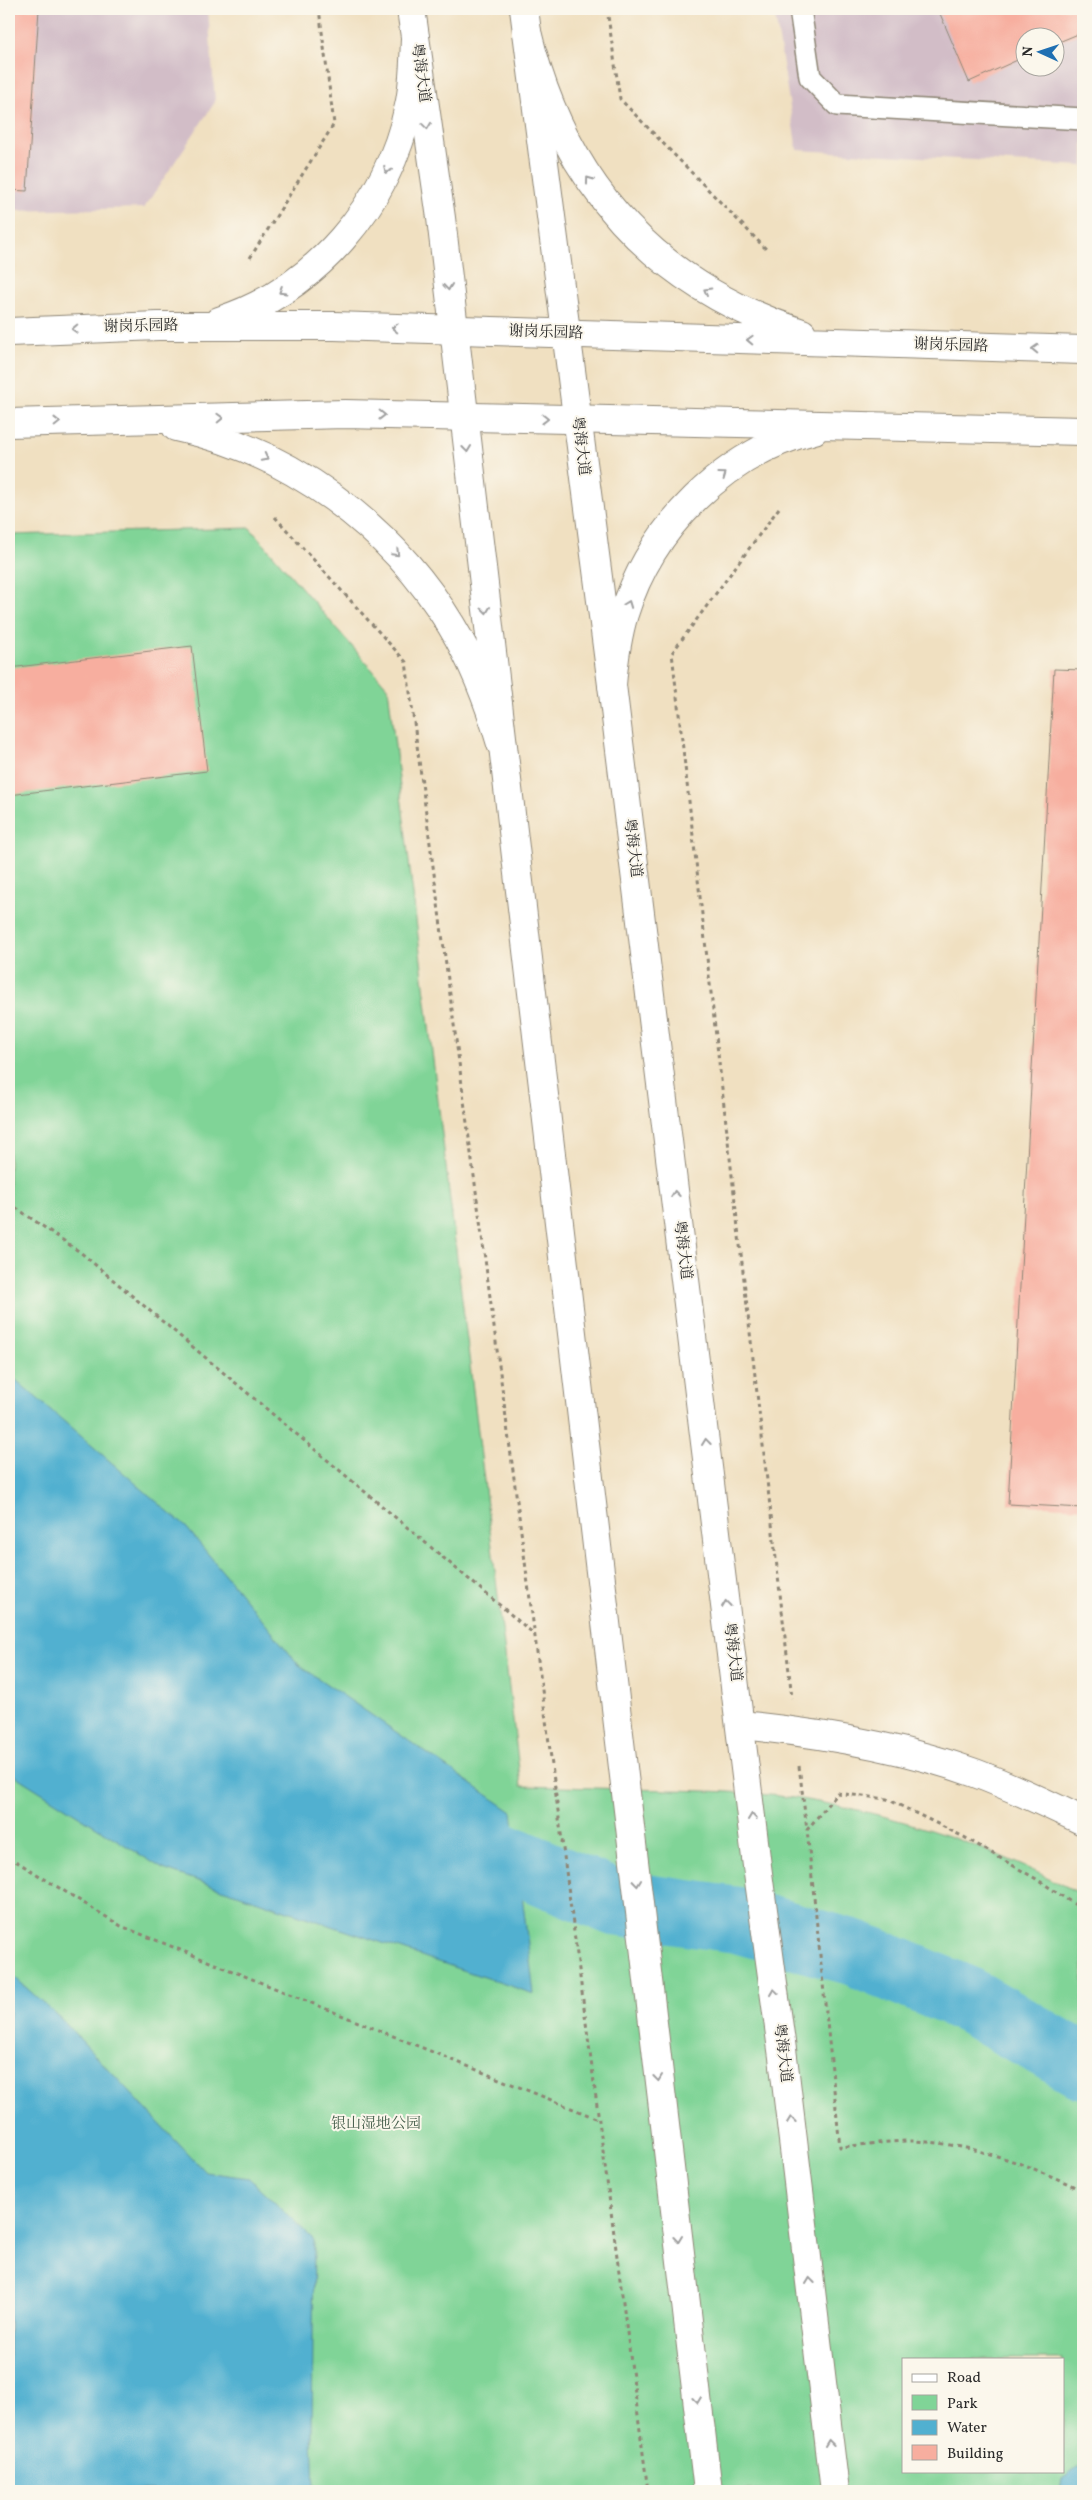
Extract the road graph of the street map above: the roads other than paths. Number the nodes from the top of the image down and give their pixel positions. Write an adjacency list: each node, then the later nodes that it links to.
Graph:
1 (411, 9): 4 (main road, 粤海大道)
2 (800, 9): 5 (lane)
3 (525, 20): 9 (main road, 粤海大道); 10 (main road, one-way to 3)
4 (415, 38): 6 (main road, one-way to 6); 7 (main road, 粤海大道, one-way to 7)
5 (1083, 119)
6 (203, 326): 7 (main road, 谢岗乐园路, one-way to 6); 8 (main road, 谢岗乐园路, one-way to 8)
7 (453, 330): 9 (main road, 谢岗乐园路); 12 (main road, 粤海大道)
8 (9, 332)
9 (567, 334): 10 (main road, 谢岗乐园路, one-way to 9); 14 (main road, 粤海大道)
10 (850, 343): 11 (main road, 谢岗乐园路, one-way to 10)
11 (1083, 350)
12 (464, 417): 13 (main road, one-way to 12); 14 (main road, one-way to 14); 19 (main road, 粤海大道, one-way to 19)
13 (135, 420): 15 (main road, one-way to 13); 19 (main road, one-way to 19)
14 (577, 420): 16 (main road); 18 (main road, 粤海大道)
15 (9, 423)
16 (838, 425): 17 (main road); 18 (main road, one-way to 16)
17 (1083, 430)
18 (612, 686): 20 (main road, 粤海大道, one-way to 18)
19 (501, 744): 22 (main road, 粤海大道, one-way to 22)
20 (741, 1725): 21 (main road); 23 (main road, 粤海大道, one-way to 20)
21 (1083, 1821)
22 (708, 2491)
23 (835, 2491)

